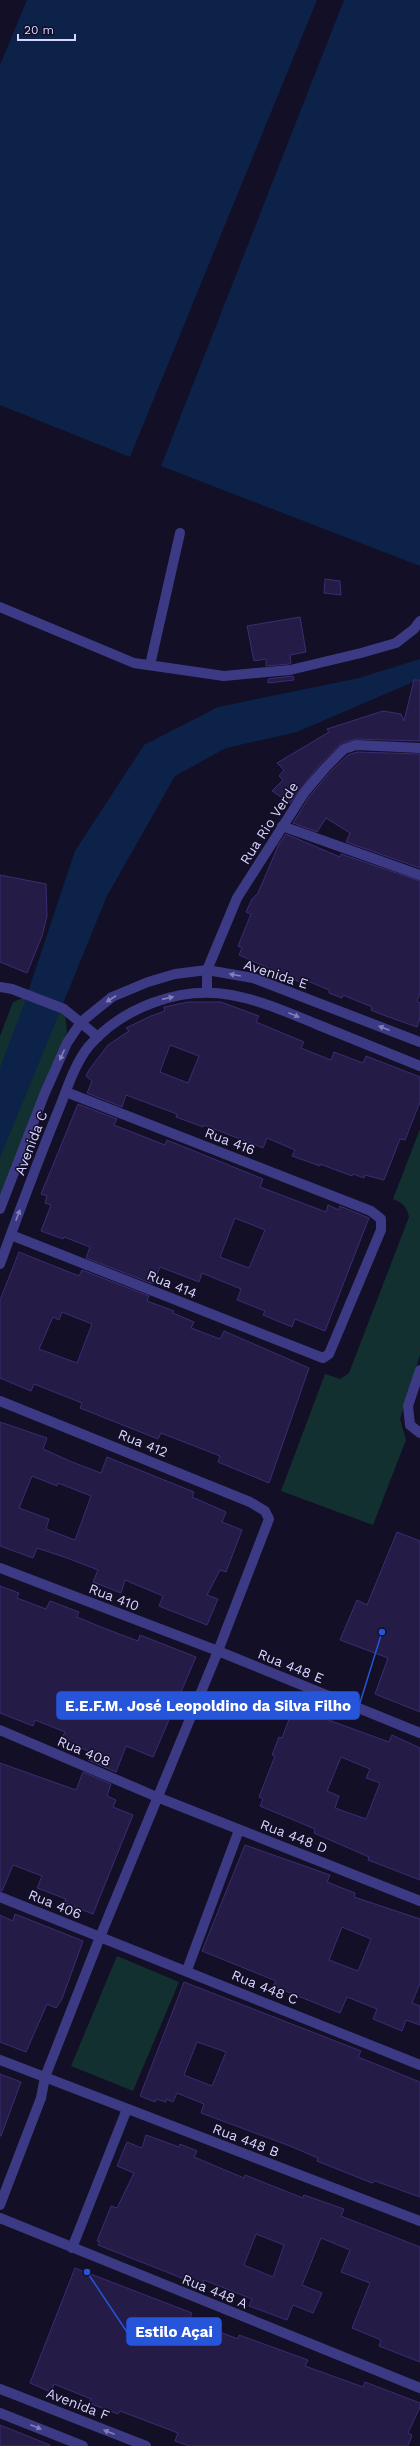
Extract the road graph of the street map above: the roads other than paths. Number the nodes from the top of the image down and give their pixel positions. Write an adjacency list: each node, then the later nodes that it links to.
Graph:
1 (180, 533): 4 (street)
2 (0, 607): 4 (street)
3 (420, 621): 4 (street)
4 (150, 665)
5 (420, 748): 6 (street, Rua Rio Verde)
6 (282, 826): 7 (street); 8 (street, Rua Rio Verde)
7 (420, 875)
8 (207, 970): 11 (street, Rua Rio Verde); 12 (street, Avenida E, one-way to 12); 14 (street, Avenida E, one-way to 8)
9 (0, 978): 10 (street)
10 (6, 988): 12 (street)
11 (207, 992): 13 (street, one-way to 11); 15 (street, one-way to 15)
12 (81, 1022): 13 (street); 17 (street, Avenida C, one-way to 17)
13 (98, 1037): 16 (street, Avenida C)
14 (420, 1042)
15 (420, 1066)
16 (66, 1092): 18 (street, Avenida C, one-way to 16); 20 (street, Rua 416)
17 (0, 1209)
18 (11, 1235): 19 (street, Avenida C); 20 (street, Rua 414)
19 (0, 1264)
20 (323, 1358)
21 (420, 1370): 23 (street)
22 (0, 1400): 25 (street, Rua 412)
23 (419, 1433)
24 (0, 1568): 25 (street, Rua 410)
25 (218, 1651): 27 (street, Rua 448 E); 28 (street)
26 (0, 1730): 28 (street, Rua 408)
27 (420, 1733)
28 (157, 1797): 29 (street, Rua 448 D); 32 (street)
29 (239, 1830): 31 (street, Rua 448 D); 33 (street)
30 (0, 1897): 32 (street, Rua 406)
31 (420, 1901)
32 (100, 1937): 33 (street, Rua 448 C); 36 (street)
33 (187, 1970): 35 (street, Rua 448 C)
34 (0, 2060): 36 (street, Rua 448 B)
35 (420, 2064)
36 (45, 2077): 37 (street, Rua 448 B); 38 (street)
37 (127, 2109): 40 (street, Rua 448 B); 41 (street)
38 (0, 2205)
39 (0, 2218): 41 (street, Rua 448 A)
40 (420, 2221)
41 (72, 2248): 42 (street, Rua 448 A)
42 (420, 2388)
43 (0, 2389): 46 (street, Avenida F, one-way to 43)
44 (0, 2413): 45 (street, one-way to 45)
45 (83, 2446)
46 (146, 2446)

